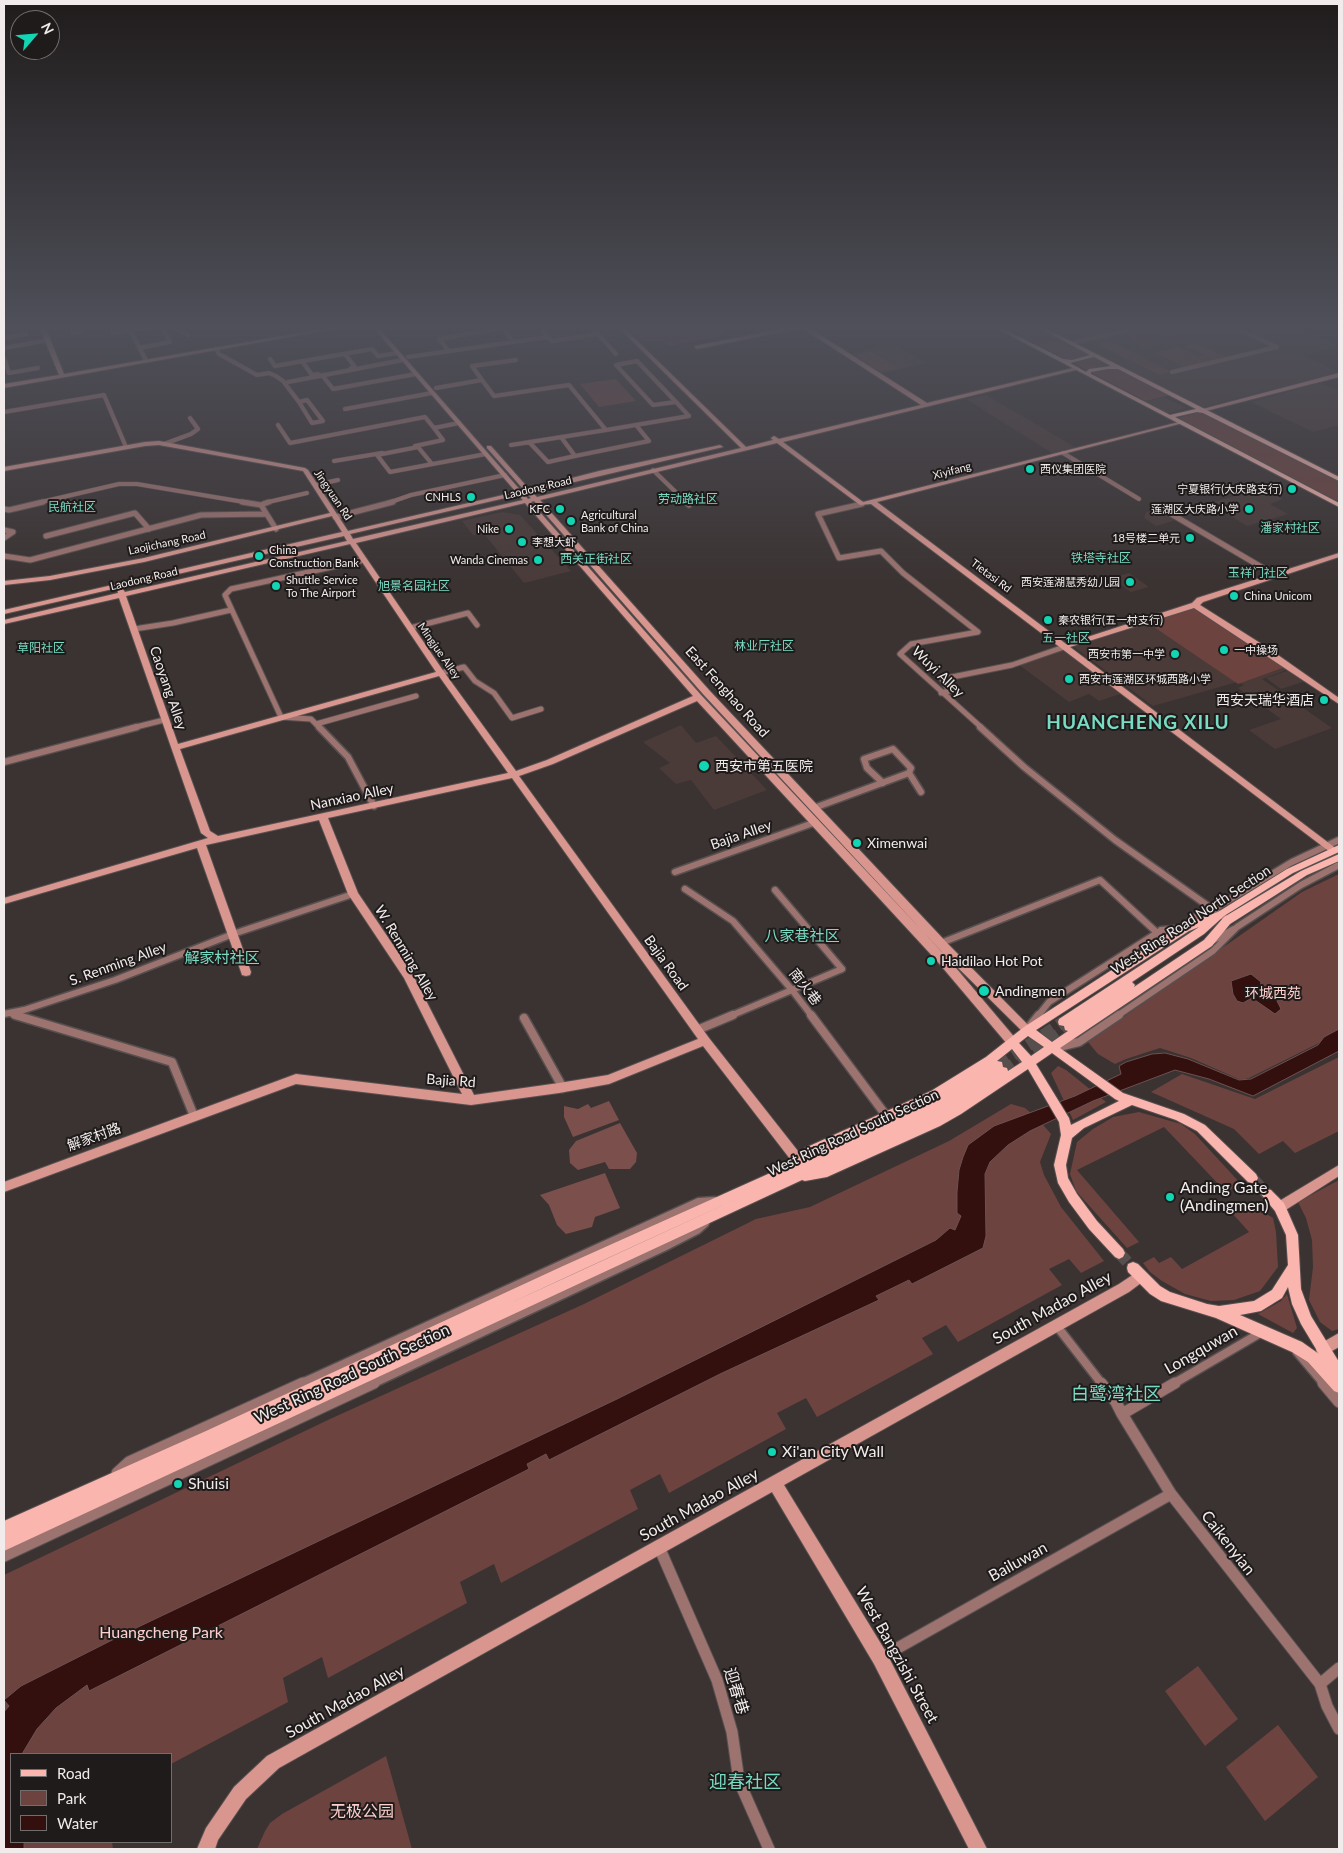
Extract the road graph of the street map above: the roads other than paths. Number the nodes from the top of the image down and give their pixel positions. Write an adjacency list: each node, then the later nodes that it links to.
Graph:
1 (111, 412): 29 (street)
2 (305, 412): 3 (street)
3 (317, 412)
4 (451, 412): 18 (street, East Fenghao Road)
5 (453, 412): 42 (street, East Fenghao Road)
6 (592, 412): 22 (street)
7 (686, 412): 20 (street)
8 (708, 412): 28 (street)
9 (881, 412): 24 (street, Laodong Road)
10 (1161, 412): 14 (main road)
11 (1179, 412): 14 (main road)
12 (1187, 412): 16 (main road)
13 (1208, 412): 38 (main road)
14 (1164, 414): 16 (main road)
15 (190, 418): 26 (street)
16 (1172, 418): 17 (main road)
17 (1181, 422): 30 (street, Xiyifang); 48 (main road)
18 (459, 423): 21 (street); 31 (street, East Fenghao Road)
19 (278, 425): 21 (street)
20 (636, 425): 22 (street); 32 (street)
21 (434, 428): 33 (street)
22 (606, 430): 23 (street)
23 (561, 437): 25 (street); 32 (street)
24 (774, 438): 28 (street, Laodong Road); 45 (street)
25 (529, 442): 27 (street); 32 (street)
26 (164, 444): 29 (street, Jingyuan Rd); 40 (street, Jingyuan Rd)
27 (511, 445)
28 (741, 445): 36 (street, Laodong Road); 42 (street, Laodong Road)
29 (126, 447): 35 (street, Jingyuan Rd)
30 (1063, 453): 43 (street); 44 (street, Xiyifang)
31 (486, 454): 34 (street); 37 (street, East Fenghao Road)
32 (575, 456)
33 (334, 461)
34 (432, 464): 34 (street)
35 (4, 469)
36 (653, 470): 42 (street, Laodong Road); 47 (street)
37 (504, 475): 42 (street, East Fenghao Road); 52 (street)
38 (1339, 479)
39 (338, 480): 40 (street)
40 (315, 485): 52 (street, Jingyuan Rd)
41 (307, 493): 46 (street)
42 (528, 496): 57 (street, Laodong Road); 57 (street, Laodong Road); 76 (street, East Fenghao Road); 89 (street, East Fenghao Road)
43 (1140, 499)
44 (873, 502): 45 (street, Xiyifang); 72 (street, Tietasi Rd)
45 (862, 504): 74 (street, Wuyi Alley)
46 (261, 505): 50 (street); 51 (street)
47 (689, 505)
48 (1339, 505)
49 (1161, 508): 62 (street)
50 (4, 509)
51 (266, 514): 53 (street); 54 (street)
52 (334, 516): 54 (street, Laojichang Road); 57 (street, Jingyuan Rd)
53 (148, 529): 56 (street); 60 (street)
54 (276, 529): 63 (street, Laojichang Road)
55 (4, 530): 58 (street)
56 (46, 536)
57 (349, 537): 61 (street, Mingjue Alley); 64 (street, Laodong Road); 67 (street, Laodong Road)
58 (4, 538)
59 (1339, 555): 62 (street)
60 (4, 556)
61 (364, 560): 66 (street); 70 (street, Mingjue Alley)
62 (1275, 576): 65 (street)
63 (4, 583)
64 (121, 592): 68 (street, Laodong Road); 71 (street, Caoyang Alley)
65 (1195, 605): 72 (street); 77 (street)
66 (231, 610): 71 (street); 79 (street)
67 (4, 612)
68 (4, 619)
69 (477, 625): 70 (street)
70 (410, 628): 73 (street, Mingjue Alley)
71 (134, 629): 80 (street, Caoyang Alley)
72 (1064, 647): 74 (street); 95 (street, Tietasi Rd)
73 (441, 674): 78 (street); 79 (street, Caoyang Alley); 85 (street, Mingjue Alley)
74 (941, 693): 102 (street, Wuyi Alley)
75 (416, 696): 81 (street)
76 (698, 697): 85 (street, Nanxiao Alley); 91 (street, East Fenghao Road)
77 (1339, 702)
78 (540, 709)
79 (282, 717): 81 (street, Caoyang Alley); 82 (street, Caoyang Alley)
80 (164, 720): 82 (street, Caoyang Alley); 83 (street)
81 (316, 724): 88 (street)
82 (175, 748): 92 (street)
83 (4, 762)
84 (909, 773): 86 (street); 86 (street); 87 (street)
85 (513, 775): 88 (street, Nanxiao Alley); 113 (street, Bajia Road)
86 (883, 783): 89 (street)
87 (920, 792)
88 (374, 806): 90 (street, Nanxiao Alley)
89 (814, 808): 107 (street, East Fenghao Road)
90 (323, 818): 92 (street, Nanxiao Alley); 100 (street, W. Renming Alley)
91 (816, 822): 97 (street, Bajia Alley); 116 (street, East Fenghao Road)
92 (217, 839): 94 (street, Nanxiao Alley)
93 (1339, 840): 95 (street)
94 (201, 845): 101 (street, Nanxiao Alley); 105 (street)
95 (1335, 850): 102 (main road, West Ring Road North Section); 102 (street)
96 (1339, 865): 102 (street)
97 (674, 872)
98 (685, 889): 109 (street, 南火巷)
99 (776, 890): 109 (street)
100 (353, 894): 105 (street, S. Renming Alley); 121 (street, W. Renming Alley)
101 (4, 901)
102 (1225, 918): 103 (main road); 112 (main road, West Ring Road North Section); 117 (main road); 117 (street)
103 (1188, 924): 104 (street); 106 (main road)
104 (1159, 931): 106 (street); 107 (street); 114 (street)
105 (232, 934): 108 (street); 110 (street, S. Renming Alley)
106 (1166, 941): 114 (main road)
107 (941, 943): 114 (street, East Fenghao Road)
108 (246, 972)
109 (792, 990): 113 (street); 123 (street, 南火巷)
110 (4, 1014): 122 (street)
111 (524, 1018): 119 (street)
112 (1066, 1024)
113 (697, 1030): 115 (street, Bajia Road)
114 (1028, 1030): 116 (main road); 117 (main road, East Fenghao Road)
115 (705, 1041): 119 (street, Bajia Rd); 125 (street, Bajia Road)
116 (1012, 1042): 118 (main road, East Fenghao Road); 123 (main road)
117 (1052, 1049): 118 (main road); 120 (main road, East Fenghao Road)
118 (1030, 1063): 124 (main road, East Fenghao Road); 127 (main road)
119 (563, 1088): 121 (street, Bajia Rd)
120 (1125, 1099): 124 (main road); 128 (main road, East Fenghao Road)
121 (471, 1100): 122 (street, Bajia Rd)
122 (194, 1116): 129 (street, 解家村路)
123 (888, 1118): 125 (main road)
124 (1066, 1136): 134 (main road)
125 (801, 1164): 127 (main road, West Ring Road South Section); 151 (main road, West Ring Road South Section)
126 (1339, 1170): 131 (street)
127 (793, 1178): 132 (main road, West Ring Road South Section)
128 (1252, 1178)
129 (4, 1187)
130 (1267, 1194): 131 (main road)
131 (1280, 1207): 133 (main road)
132 (712, 1217): 147 (main road, West Ring Road South Section); 150 (street, West Ring Road South Section)
133 (1294, 1249): 136 (main road); 141 (main road)
134 (1118, 1253)
135 (1137, 1272): 136 (main road); 137 (street, South Madao Alley)
136 (1219, 1312): 138 (main road)
137 (1056, 1325): 146 (street); 148 (street, South Madao Alley)
138 (1262, 1332): 139 (main road); 146 (street, Longquwan)
139 (1284, 1340): 144 (main road); 145 (street)
140 (1339, 1340): 141 (street)
141 (1323, 1350): 142 (street); 143 (main road)
142 (1339, 1362)
143 (1339, 1374)
144 (1339, 1386)
145 (1339, 1402)
146 (1122, 1414): 149 (street, Caikenyian)
147 (155, 1474): 150 (street); 152 (main road, West Ring Road South Section)
148 (776, 1483): 153 (street, South Madao Alley); 155 (street, West Bangzishi Street)
149 (1171, 1494): 155 (street, Bailuwan); 157 (street, Caikenyian)
150 (130, 1497): 154 (street, West Ring Road South Section)
151 (4, 1529)
152 (4, 1544)
153 (659, 1547): 159 (street, South Madao Alley); 160 (street, 迎春巷)
154 (4, 1556)
155 (880, 1658): 161 (street, West Bangzishi Street)
156 (1339, 1668): 157 (street)
157 (1320, 1684): 158 (street, Caikenyian)
158 (1339, 1729)
159 (206, 1849)
160 (769, 1849)
161 (978, 1849)

